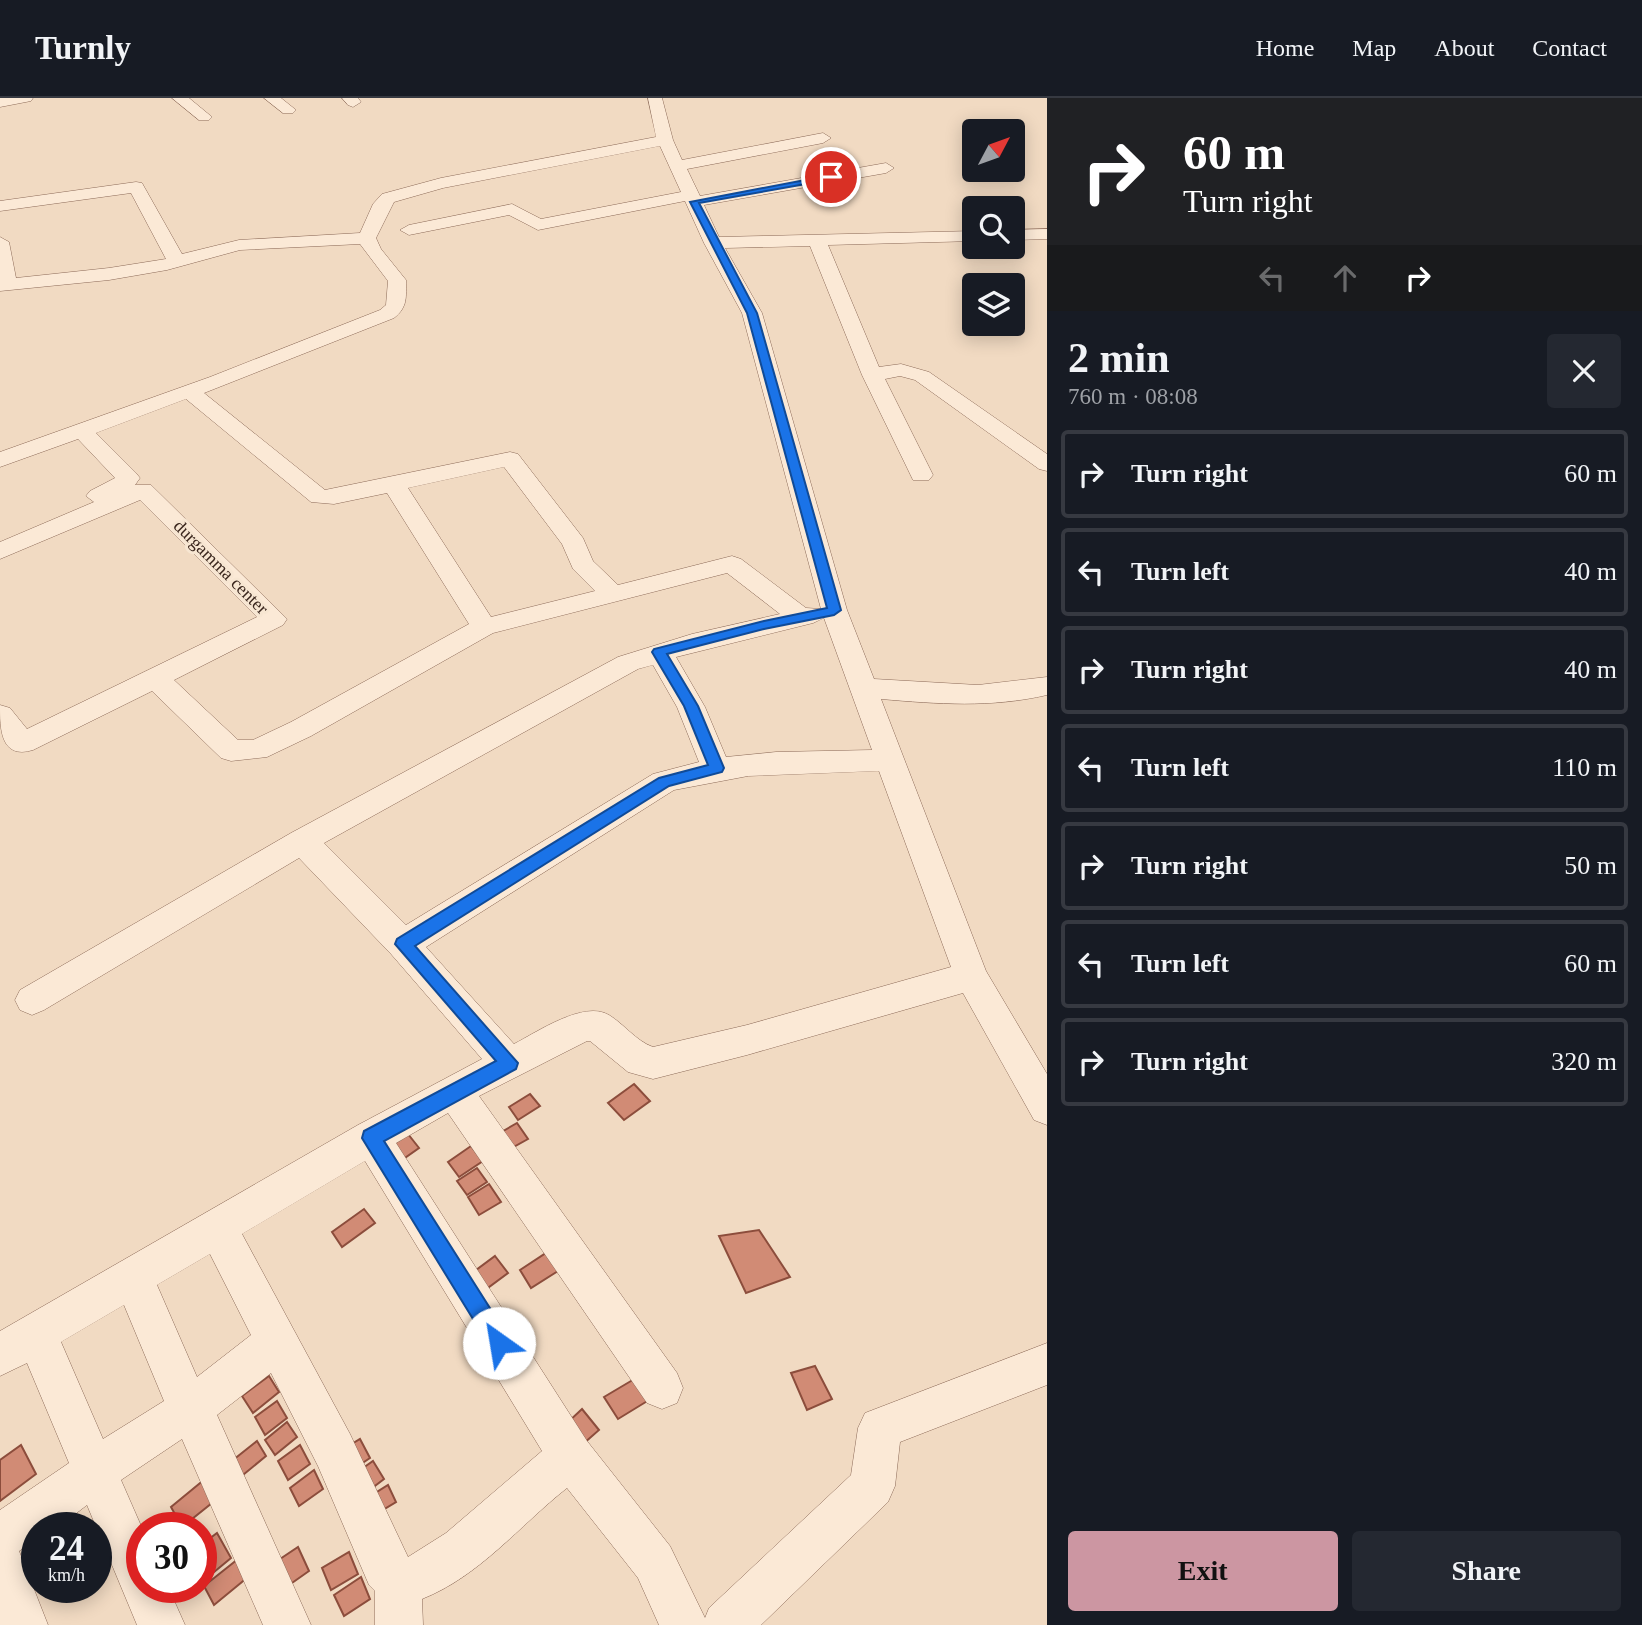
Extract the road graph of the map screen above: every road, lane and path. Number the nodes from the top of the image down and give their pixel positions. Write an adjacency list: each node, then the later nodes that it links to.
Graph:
1 (26, 98): 5 (street)
2 (179, 98): 7 (street)
3 (271, 98): 6 (street)
4 (655, 98): 9 (street)
5 (0, 102)
6 (288, 110)
7 (204, 117)
8 (823, 138): 10 (street)
9 (665, 140): 10 (street); 18 (street)
10 (677, 166): 12 (street)
11 (886, 168): 12 (street)
12 (692, 198): 14 (street); 21 (street)
13 (0, 206): 22 (street)
14 (409, 230)
15 (1047, 234): 16 (street)
16 (1025, 235)
17 (962, 236): 19 (street)
18 (367, 238): 22 (street); 25 (street)
19 (817, 240): 21 (street); 24 (street)
20 (0, 242): 23 (street)
21 (713, 243): 34 (street)
22 (176, 261): 23 (street)
23 (4, 285)
24 (872, 375): 28 (street); 29 (street)
25 (189, 391): 26 (street); 30 (street)
26 (81, 430): 27 (street); 31 (street)
27 (0, 460)
28 (1047, 464)
29 (921, 475)
30 (394, 485): 33 (street); 36 (street)
31 (0, 536)
32 (0, 551): 38 (street, durgamma center)
33 (613, 594): 35 (street); 36 (street)
34 (834, 610): 35 (street); 40 (street)
35 (801, 617): 37 (street)
36 (484, 627): 38 (street)
37 (659, 652): 43 (street); 44 (street)
38 (156, 678): 41 (street, durgamma center)
39 (1047, 686): 40 (street)
40 (863, 688): 42 (street)
41 (0, 715)
42 (890, 760): 43 (street); 46 (street)
43 (716, 768): 45 (street)
44 (302, 841): 45 (street); 47 (street)
45 (403, 944): 48 (street)
46 (971, 976): 48 (street); 50 (street)
47 (33, 1000)
48 (509, 1063): 49 (street)
49 (454, 1091): 51 (street); 58 (street)
50 (1047, 1108)
51 (371, 1138): 52 (street); 60 (street)
52 (217, 1227): 53 (street); 55 (street)
53 (132, 1276): 54 (street); 59 (street)
54 (36, 1334): 56 (street); 61 (street)
55 (277, 1341): 59 (street); 66 (street)
56 (0, 1355)
57 (1047, 1364): 71 (street)
58 (662, 1388)
59 (190, 1410): 61 (street); 69 (street)
60 (570, 1457): 66 (street); 70 (street)
61 (93, 1472): 62 (street); 63 (street)
62 (0, 1536)
63 (126, 1546)
64 (0, 1562): 67 (street)
65 (151, 1603): 68 (street)
66 (398, 1603)
67 (24, 1625)
68 (161, 1625)
69 (287, 1625)
70 (684, 1625)
71 (726, 1625)

